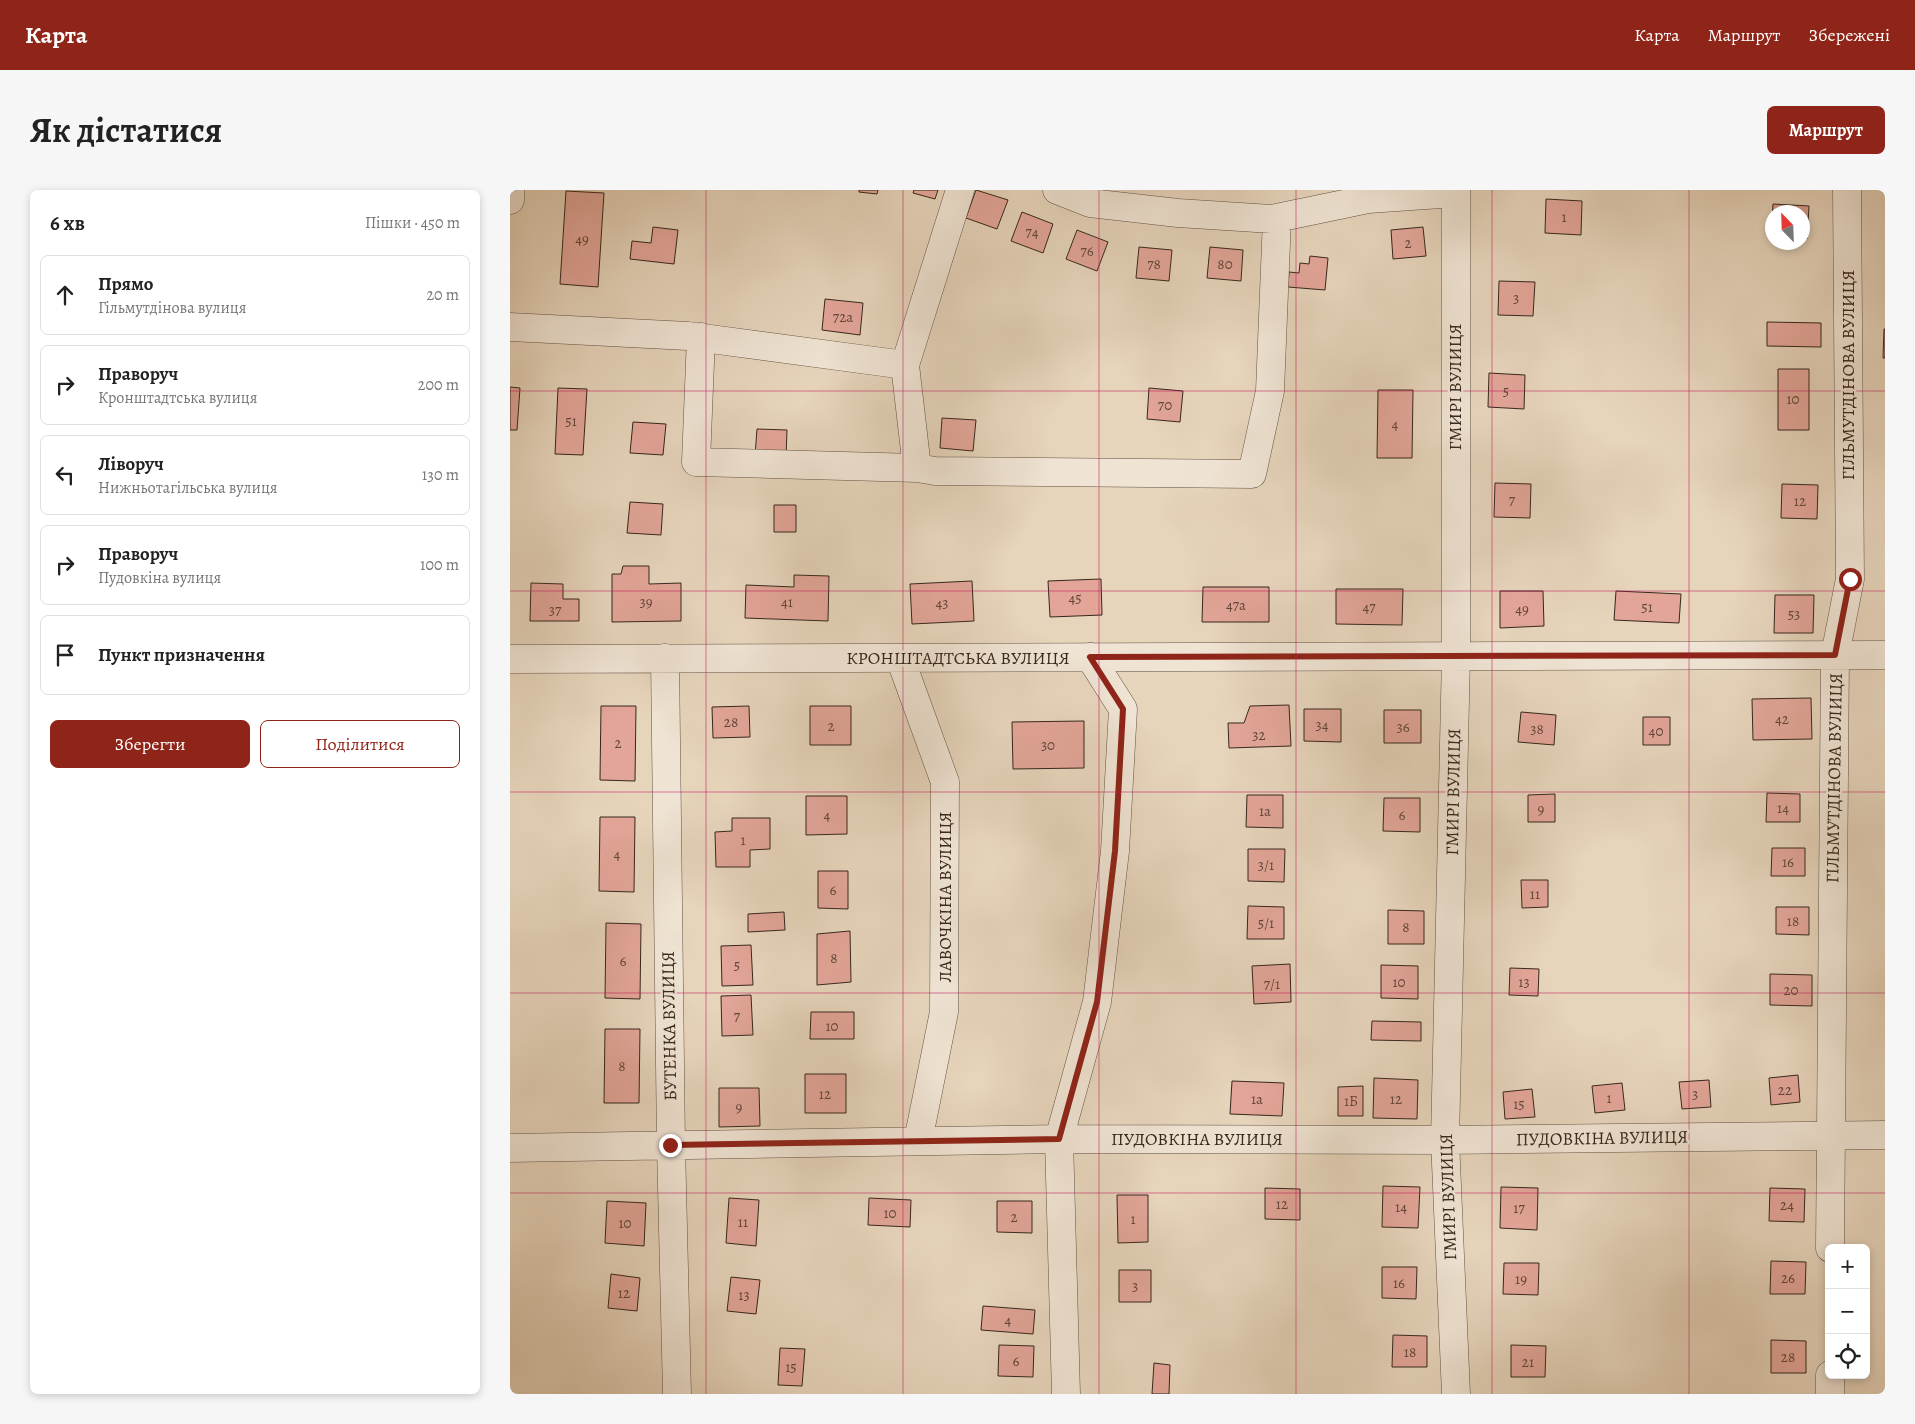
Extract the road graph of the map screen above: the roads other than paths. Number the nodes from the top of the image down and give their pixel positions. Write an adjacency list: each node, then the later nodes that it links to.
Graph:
1 (510, 190): 6 (street)
2 (960, 190): 10 (street)
3 (1057, 190): 7 (street)
4 (1847, 190): 12 (street, ГІЛЬМУТДІНОВА ВУЛИЦЯ)
5 (1455, 191): 7 (street); 14 (street, ГМИРІ ВУЛИЦЯ)
6 (510, 200)
7 (1277, 218): 11 (street)
8 (510, 327): 9 (street)
9 (701, 338): 10 (street); 11 (street)
10 (905, 365): 11 (street)
11 (917, 468)
12 (1835, 655): 13 (street, КРОНШТАДТСЬКА ВУЛИЦЯ); 14 (street, КРОНШТАДТСЬКА ВУЛИЦЯ); 20 (street, ГІЛЬМУТДІНОВА ВУЛИЦЯ)
13 (1885, 655)
14 (1456, 656): 15 (street, КРОНШТАДТСЬКА ВУЛИЦЯ); 22 (street, ГМИРІ ВУЛИЦЯ)
15 (1090, 657): 17 (street, КРОНШТАДТСЬКА ВУЛИЦЯ); 21 (street)
16 (665, 658): 17 (street, КРОНШТАДТСЬКА ВУЛИЦЯ); 18 (street, КРОНШТАДТСЬКА ВУЛИЦЯ); 24 (street, БУТЕНКА ВУЛИЦЯ)
17 (900, 658): 23 (street, ЛАВОЧКІНА ВУЛИЦЯ)
18 (510, 659)
19 (1885, 1135): 20 (street, ПУДОВКІНА ВУЛИЦЯ)
20 (1831, 1136): 22 (street, ПУДОВКІНА ВУЛИЦЯ); 26 (street, ГІЛЬМУТДІНОВА ВУЛИЦЯ)
21 (1059, 1139): 22 (street, ПУДОВКІНА ВУЛИЦЯ); 23 (street, ПУДОВКІНА ВУЛИЦЯ); 29 (street)
22 (1445, 1140): 30 (street, ГМИРІ ВУЛИЦЯ)
23 (918, 1141): 24 (street, ПУДОВКІНА ВУЛИЦЯ)
24 (670, 1145): 25 (street, ПУДОВКІНА ВУЛИЦЯ); 28 (street, БУТЕНКА ВУЛИЦЯ)
25 (510, 1148)
26 (1830, 1244)
27 (1830, 1379): 31 (street)
28 (677, 1394)
29 (1066, 1394)
30 (1456, 1394)
31 (1830, 1394)

